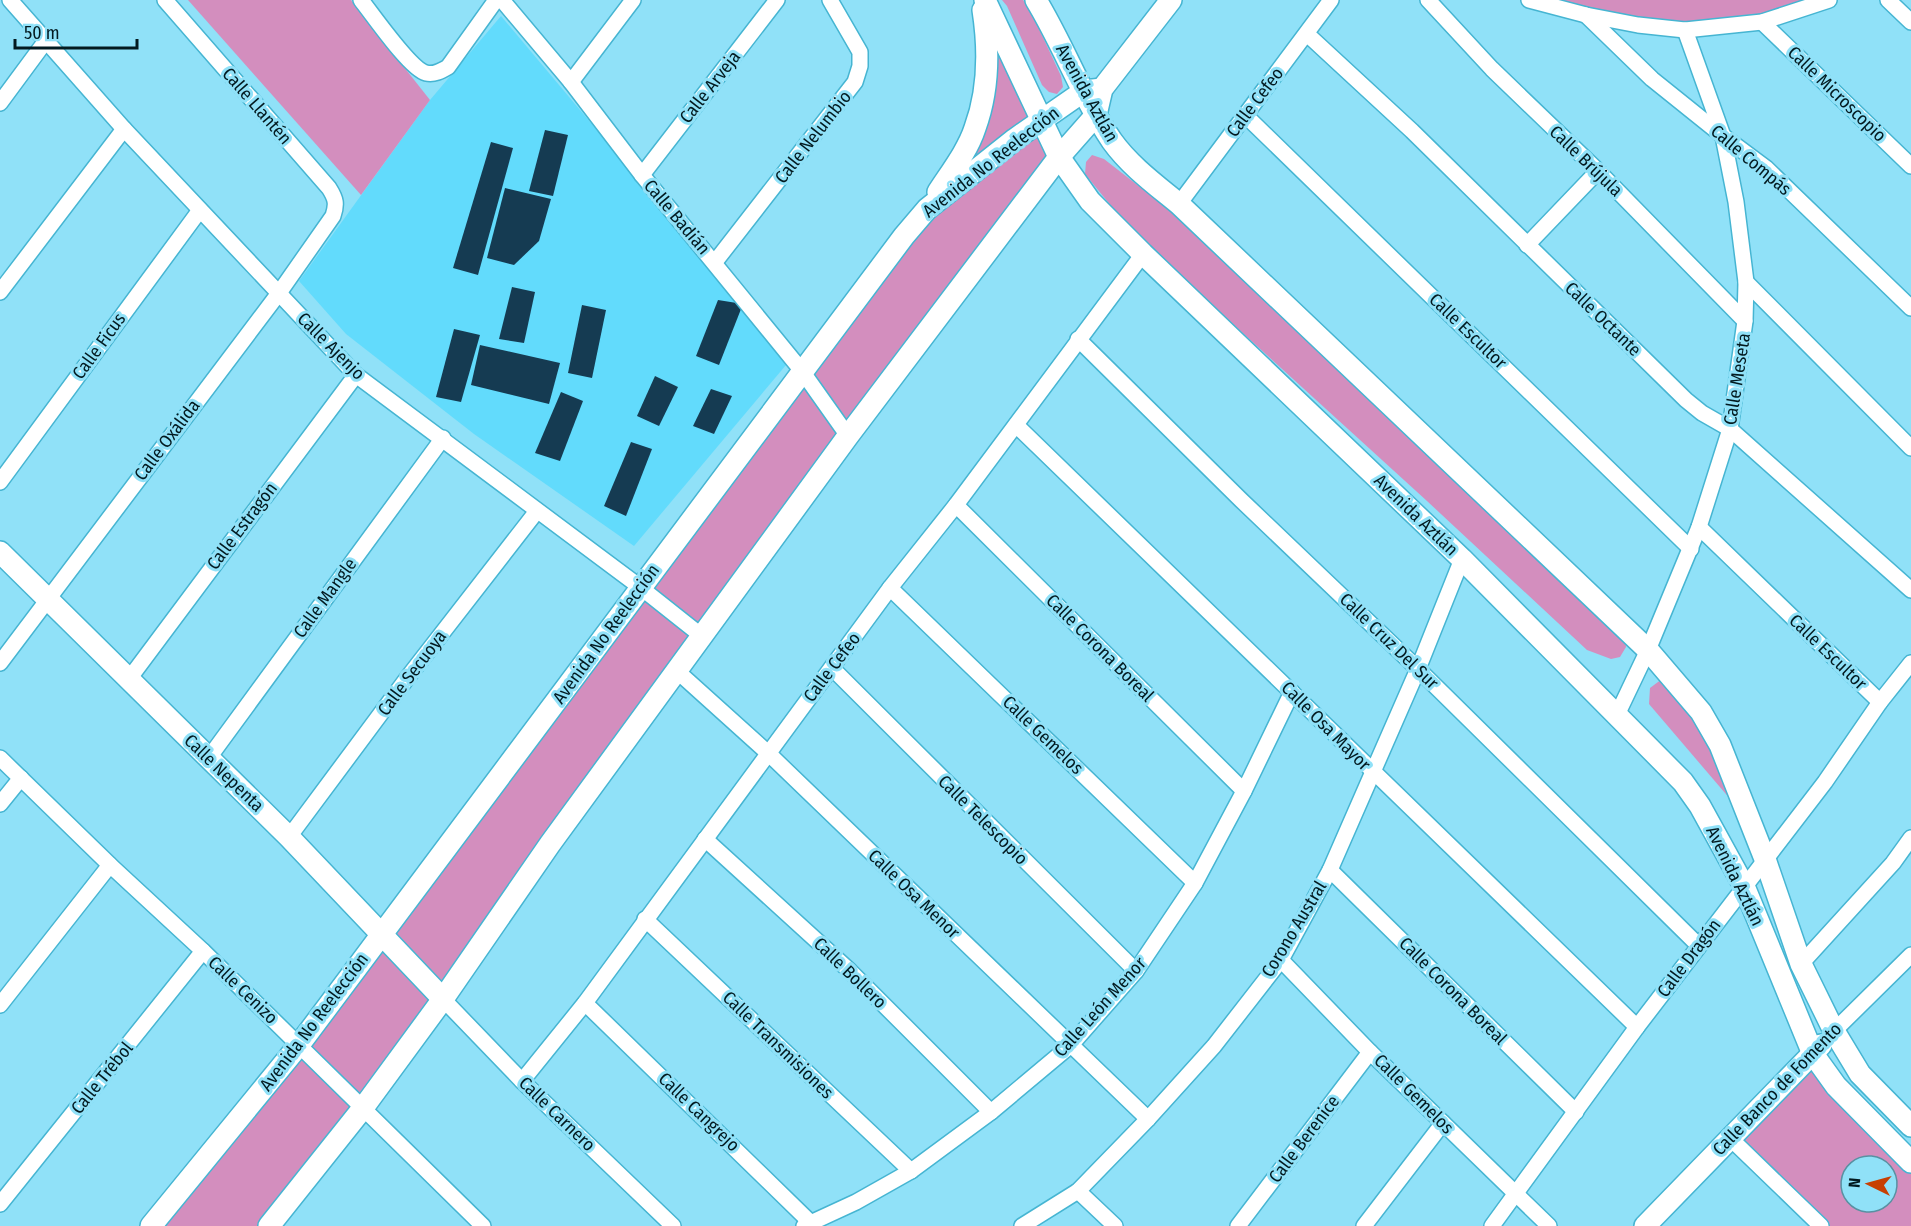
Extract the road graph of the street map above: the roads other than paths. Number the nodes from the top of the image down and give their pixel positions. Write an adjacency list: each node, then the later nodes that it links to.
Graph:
1 (10, 0): 22 (street, Calle Ajenjo)
2 (165, 0): 38 (street, Calle Llantén)
3 (361, 0): 4 (street)
4 (496, 0)
5 (502, 0): 23 (street, Calle Badián)
6 (633, 0): 23 (street)
7 (777, 0): 34 (street, Calle Arveja)
8 (830, 0): 41 (street, Calle Nelumbio)
9 (983, 0): 28 (main road, Avenida Aztlán); 36 (main road)
10 (1036, 0): 24 (main road, Avenida Aztlán)
11 (1172, 0): 24 (main road, Avenida No Reelección)
12 (1331, 0): 21 (street, Calle Cefeo)
13 (1428, 0): 33 (street, Calle Brújula)
14 (1529, 0): 17 (street)
15 (1829, 0): 18 (street)
16 (1888, 0): 19 (street)
17 (1586, 15): 20 (street); 30 (street, Calle Compás)
18 (1762, 22): 20 (street); 32 (street, Calle Microscopio)
19 (1911, 22)
20 (1685, 30): 30 (street, Calle Meseta)
21 (1307, 34): 27 (street, Calle Cefeo); 39 (street, Calle Octante)
22 (45, 42): 25 (street); 29 (street, Calle Ajenjo)
23 (571, 82): 34 (street, Calle Badián)
24 (1093, 90): 26 (main road, Avenida Aztlán); 28 (main road, Avenida No Reelección)
25 (0, 103)
26 (1096, 115): 31 (main road, Avenida No Reelección); 35 (main road, Avenida Aztlán)
27 (1245, 115): 35 (street, Calle Cefeo); 59 (street, Calle Escultor)
28 (1042, 120): 31 (main road, Avenida Aztlán); 36 (main road, Avenida No Reelección)
29 (124, 129): 37 (street, Calle Ajenjo); 43 (street)
30 (1723, 136): 42 (street, Calle Meseta); 45 (street, Calle Compás)
31 (1059, 157): 40 (main road, Avenida Aztlán); 52 (main road, Avenida No Reelección)
32 (1911, 166)
33 (1598, 171): 39 (street); 46 (street, Calle Brújula)
34 (642, 175): 41 (street, Calle Badián)
35 (1179, 204): 67 (main road, Avenida Aztlán)
36 (927, 209): 48 (main road, Avenida No Reelección)
37 (200, 210): 44 (street, Calle Ajenjo); 55 (street, Calle Ficus)
38 (333, 216): 44 (street, Calle Oxálida)
39 (1527, 244): 51 (street, Calle Octante)
40 (1143, 254): 47 (street, Calle Cefeo); 61 (main road, Avenida Aztlán)
41 (715, 262): 48 (street, Calle Badián)
42 (1746, 282): 46 (street, Calle Meseta); 54 (street)
43 (0, 292)
44 (279, 293): 49 (street, Calle Ajenjo); 65 (street, Calle Oxálida)
45 (1911, 308)
46 (1746, 321): 51 (street, Calle Meseta)
47 (1078, 339): 50 (street, Calle Cefeo); 71 (street, Calle Cruz Del Sur)
48 (802, 371): 52 (street, Calle Badián); 62 (main road, Avenida No Reelección)
49 (356, 375): 53 (street, Calle Ajenjo); 73 (street, Calle Estragón)
50 (1016, 425): 56 (street, Calle Cefeo); 74 (street, Calle Osa Mayor)
51 (1730, 429): 58 (street, Calle Meseta); 64 (street, Calle Octante)
52 (848, 436): 66 (main road, Avenida No Reelección)
53 (443, 438): 57 (street, Calle Ajenjo); 79 (street, Calle Mangle)
54 (1911, 448)
55 (0, 482)
56 (956, 505): 63 (street, Calle Cefeo); 82 (street, Calle Corona Boreal)
57 (537, 511): 62 (street, Calle Ajenjo); 84 (street, Calle Secuoya)
58 (1699, 527): 59 (street, Calle Meseta); 75 (street, Calle Escultor)
59 (1690, 549): 67 (street, Calle Meseta)
60 (0, 552): 65 (main road, Calle Nepenta)
61 (1462, 559): 71 (street, Corono Austral); 76 (main road, Avenida Aztlán)
62 (640, 587): 66 (street, Calle Ajenjo); 93 (main road, Avenida No Reelección)
63 (891, 588): 70 (street, Calle Cefeo); 90 (street, Calle Gemelos)
64 (1911, 590)
65 (49, 600): 68 (street, Calle Oxálida); 73 (main road, Calle Nepenta)
66 (703, 637): 72 (main road, Avenida No Reelección)
67 (1648, 650): 76 (street, Calle Meseta); 87 (main road, Avenida Aztlán)
68 (0, 663)
69 (1911, 663): 75 (street, Calle Dragón)
70 (832, 668): 77 (street, Calle Cefeo); 99 (street, Calle Telescopio)
71 (1418, 669): 80 (street, Corono Austral); 94 (street, Calle Cruz Del Sur)
72 (677, 671): 77 (street, Calle Osa Menor); 100 (main road, Avenida No Reelección)
73 (129, 679): 79 (main road, Calle Nepenta)
74 (1292, 692): 80 (street, Calle Osa Mayor); 82 (street, Calle León Menor)
75 (1880, 702): 87 (street, Calle Dragón)
76 (1617, 715): 91 (main road, Avenida Aztlán)
77 (768, 753): 86 (street, Calle Cefeo); 106 (street, Calle Osa Menor)
78 (0, 758): 81 (street, Calle Cenizo)
79 (208, 759): 84 (main road, Calle Nepenta)
80 (1372, 772): 89 (street, Corono Austral); 103 (street, Calle Osa Mayor)
81 (21, 778): 83 (street); 88 (street, Calle Cenizo)
82 (1244, 791): 90 (street, Calle León Menor)
83 (0, 804)
84 (288, 837): 93 (main road, Calle Nepenta)
85 (1911, 838): 98 (street)
86 (705, 839): 92 (street, Calle Cefeo); 111 (street, Calle Bollero)
87 (1765, 859): 91 (street, Calle Dragón); 98 (main road, Avenida Aztlán)
88 (110, 865): 95 (street, Calle Cenizo); 102 (street)
89 (1330, 870): 97 (street, Corono Austral); 112 (street, Calle Corona Boreal)
90 (1195, 883): 99 (street, Calle León Menor)
91 (1744, 886): 94 (street, Calle Dragón); 108 (main road, Avenida Aztlán)
92 (645, 919): 101 (street, Calle Cefeo); 118 (street, Calle Transmisiones)
93 (381, 933): 100 (main road, Calle Nepenta); 105 (main road, Avenida No Reelección)
94 (1698, 945): 103 (street, Calle Dragón)
95 (203, 951): 105 (street, Calle Cenizo); 121 (street, Calle Trébol)
96 (1911, 955): 104 (street, Calle Banco de Fomento)
97 (1281, 960): 107 (street, Calle Gemelos); 113 (street, Corono Austral)
98 (1802, 964): 104 (main road, Avenida Aztlán)
99 (1136, 970): 106 (street, Calle León Menor)
100 (443, 999): 109 (street, Calle Carnero); 110 (main road, Avenida No Reelección)
101 (585, 1003): 109 (street, Calle Cefeo); 122 (street, Calle Cangrejo)
102 (0, 1005)
103 (1636, 1027): 112 (street, Calle Dragón)
104 (1834, 1031): 108 (main road, Calle Banco de Fomento); 115 (main road, Avenida Aztlán)
105 (299, 1045): 110 (street, Calle Cenizo); 123 (main road, Avenida No Reelección)
106 (1071, 1045): 111 (street, Calle León Menor); 113 (street, Calle Osa Menor)
107 (1370, 1052): 114 (street, Calle Gemelos); 129 (street, Calle Berenice)
108 (1812, 1054): 116 (main road, Calle Banco de Fomento); 117 (main road, Avenida Aztlán)
109 (522, 1082): 126 (street, Calle Carnero)
110 (363, 1108): 124 (main road, Avenida No Reelección); 125 (street, Calle Cenizo)
111 (991, 1112): 118 (street, Calle León Menor)
112 (1576, 1112): 120 (street, Calle Dragón)
113 (1148, 1119): 119 (street, Corono Austral)
114 (1443, 1123): 120 (street, Calle Gemelos); 130 (street)
115 (1911, 1126)
116 (1730, 1138): 133 (main road, Calle Banco de Fomento); 134 (street)
117 (1911, 1162)
118 (911, 1171): 122 (street, Calle León Menor)
119 (1078, 1191): 127 (street, Corono Austral); 128 (street)
120 (1516, 1195): 131 (street, Calle Dragón); 132 (street, Calle Gemelos)
121 (0, 1204)
122 (808, 1224)
123 (151, 1226)
124 (268, 1226)
125 (483, 1226)
126 (673, 1226)
127 (1022, 1226)
128 (1115, 1226)
129 (1238, 1226)
130 (1364, 1226)
131 (1492, 1226)
132 (1549, 1226)
133 (1645, 1226)
134 (1821, 1226)

